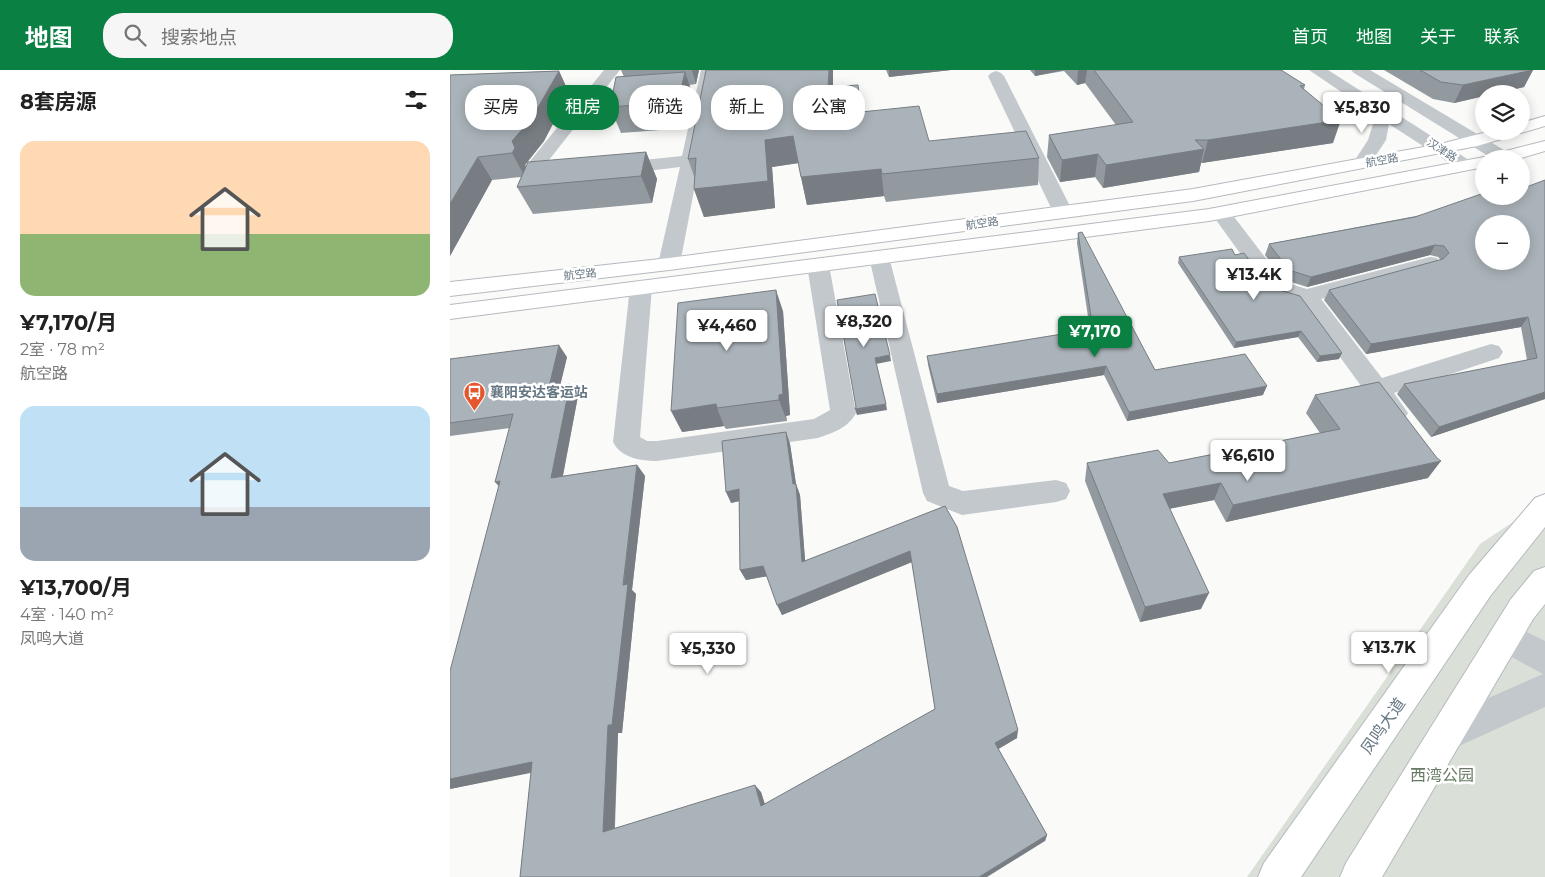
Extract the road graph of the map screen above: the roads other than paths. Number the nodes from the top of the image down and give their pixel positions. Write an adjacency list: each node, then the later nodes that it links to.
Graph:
1 (612, 70): 6 (street)
2 (709, 70): 8 (street)
3 (1317, 70): 10 (street, 汉津路)
4 (1359, 70): 9 (street, 汉津路)
5 (996, 76): 26 (street)
6 (600, 85)
7 (701, 90): 8 (street)
8 (705, 90): 21 (street)
9 (1410, 101): 11 (street); 17 (street, 汉津路)
10 (1371, 104): 18 (street, 汉津路); 22 (street)
11 (1475, 120)
12 (1545, 121): 13 (street); 14 (main road)
13 (1530, 122)
14 (1530, 125)
15 (564, 130): 25 (street)
16 (1480, 140): 17 (main road, 航空路)
17 (1477, 141): 18 (main road, 航空路); 19 (street, 汉津路)
18 (1440, 149): 20 (street, 汉津路); 22 (main road, 航空路)
19 (1482, 150)
20 (1475, 158)
21 (691, 160): 24 (street); 30 (street)
22 (1362, 163): 26 (main road, 航空路)
23 (1475, 163): 27 (main road, 航空路)
24 (602, 170)
25 (583, 173)
26 (1063, 212): 30 (main road, 航空路)
27 (1221, 213): 28 (main road, 航空路); 34 (street)
28 (879, 257): 31 (main road, 航空路); 39 (street)
29 (1430, 263): 34 (street)
30 (669, 264): 33 (main road, 航空路)
31 (818, 265): 32 (main road, 航空路); 32 (street)
32 (641, 287): 35 (main road, 航空路)
33 (450, 289)
34 (1307, 296): 37 (street)
35 (450, 312)
36 (1491, 352): 37 (street)
37 (1377, 389): 38 (street)
38 (1406, 428)
39 (1056, 491)
40 (1545, 506): 46 (main road, 凤鸣大道)
41 (1545, 582): 42 (main road)
42 (1506, 637): 43 (street); 45 (main road)
43 (1545, 659)
44 (1545, 690): 45 (street)
45 (1448, 733): 47 (main road)
46 (1278, 877)
47 (1360, 877)

